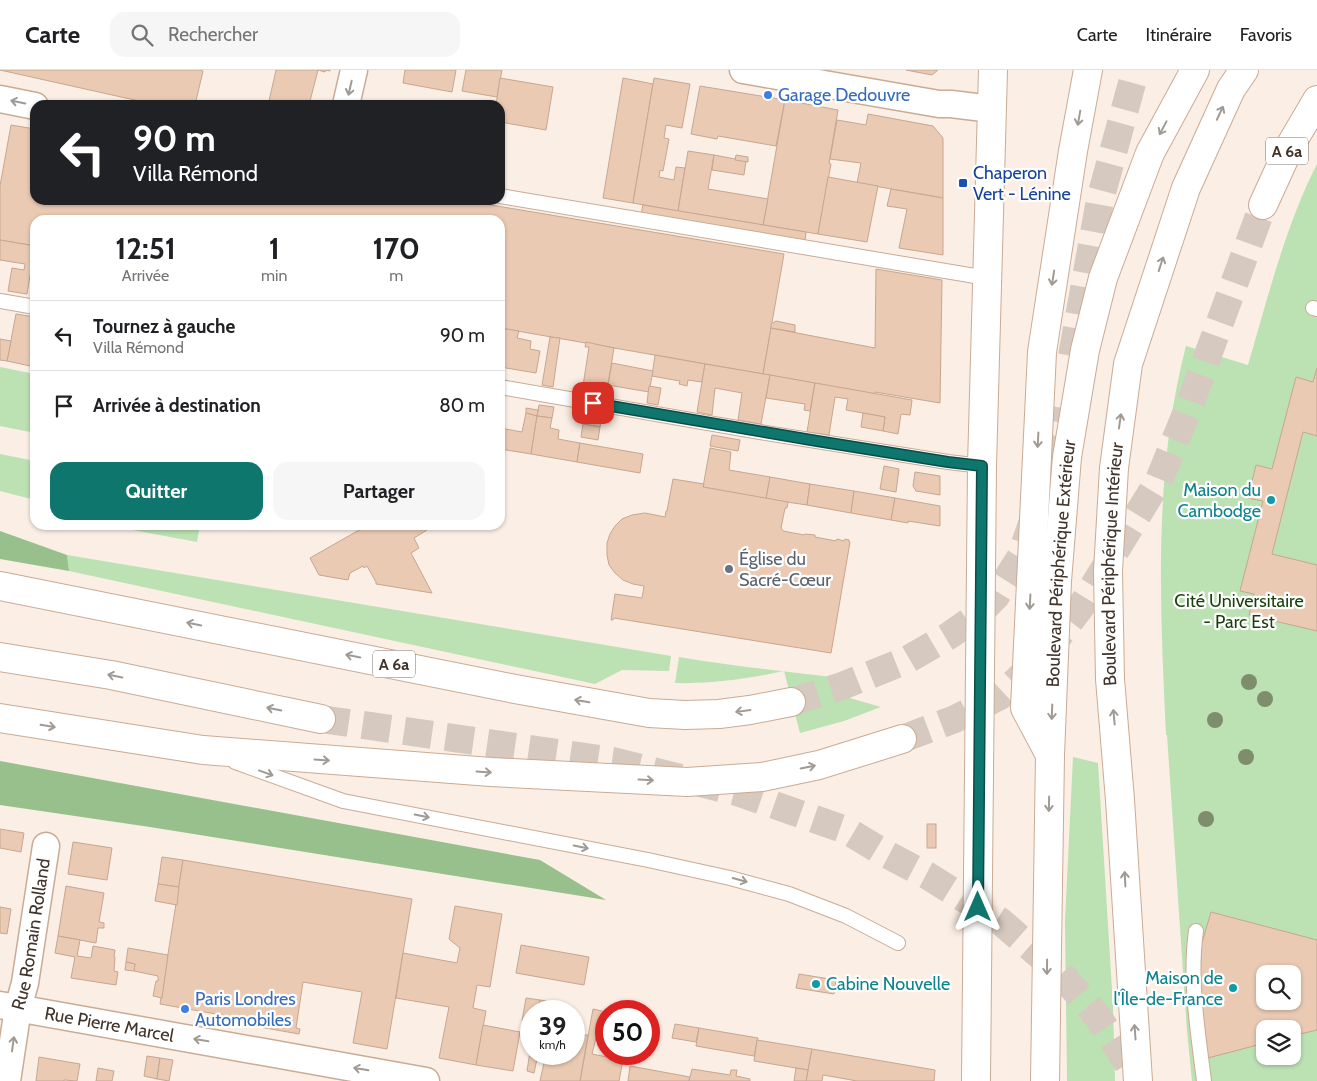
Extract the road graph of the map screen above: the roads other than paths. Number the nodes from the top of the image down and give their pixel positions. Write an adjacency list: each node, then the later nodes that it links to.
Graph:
1 (354, 70): 8 (street, one-way to 8)
2 (743, 70): 11 (street)
3 (993, 70): 11 (main road)
4 (1088, 70): 26 (main road, one-way to 26)
5 (1195, 70): 26 (main road, Boulevard Périphérique Extérieur, one-way to 26)
6 (1244, 70): 35 (main road, Boulevard Périphérique Intérieur, one-way to 6)
7 (0, 98): 10 (street, one-way to 7)
8 (347, 100)
9 (1317, 100): 13 (main road, A 6a)
10 (30, 105)
11 (992, 109): 14 (main road)
12 (505, 197): 14 (lane)
13 (1263, 205)
14 (987, 278): 18 (main road)
15 (0, 301): 16 (lane)
16 (30, 306)
17 (505, 388): 18 (lane)
18 (982, 466): 33 (main road)
19 (0, 586): 21 (main road, A 6a, one-way to 19)
20 (0, 657): 23 (main road, one-way to 20)
21 (790, 702)
22 (0, 718): 25 (main road, one-way to 25)
23 (322, 719)
24 (902, 739): 25 (main road, one-way to 24)
25 (204, 750): 29 (lane, one-way to 29)
26 (1050, 755): 34 (main road, Boulevard Périphérique Extérieur, one-way to 34)
27 (46, 846): 30 (street, Rue Romain Rolland)
28 (1196, 931): 36 (lane)
29 (898, 943)
30 (9, 1006): 31 (street, Rue Romain Rolland, one-way to 30); 32 (street, Rue Pierre Marcel, one-way to 30)
31 (7, 1081)
32 (426, 1081)
33 (976, 1081)
34 (1045, 1081)
35 (1138, 1081)
36 (1204, 1081)

